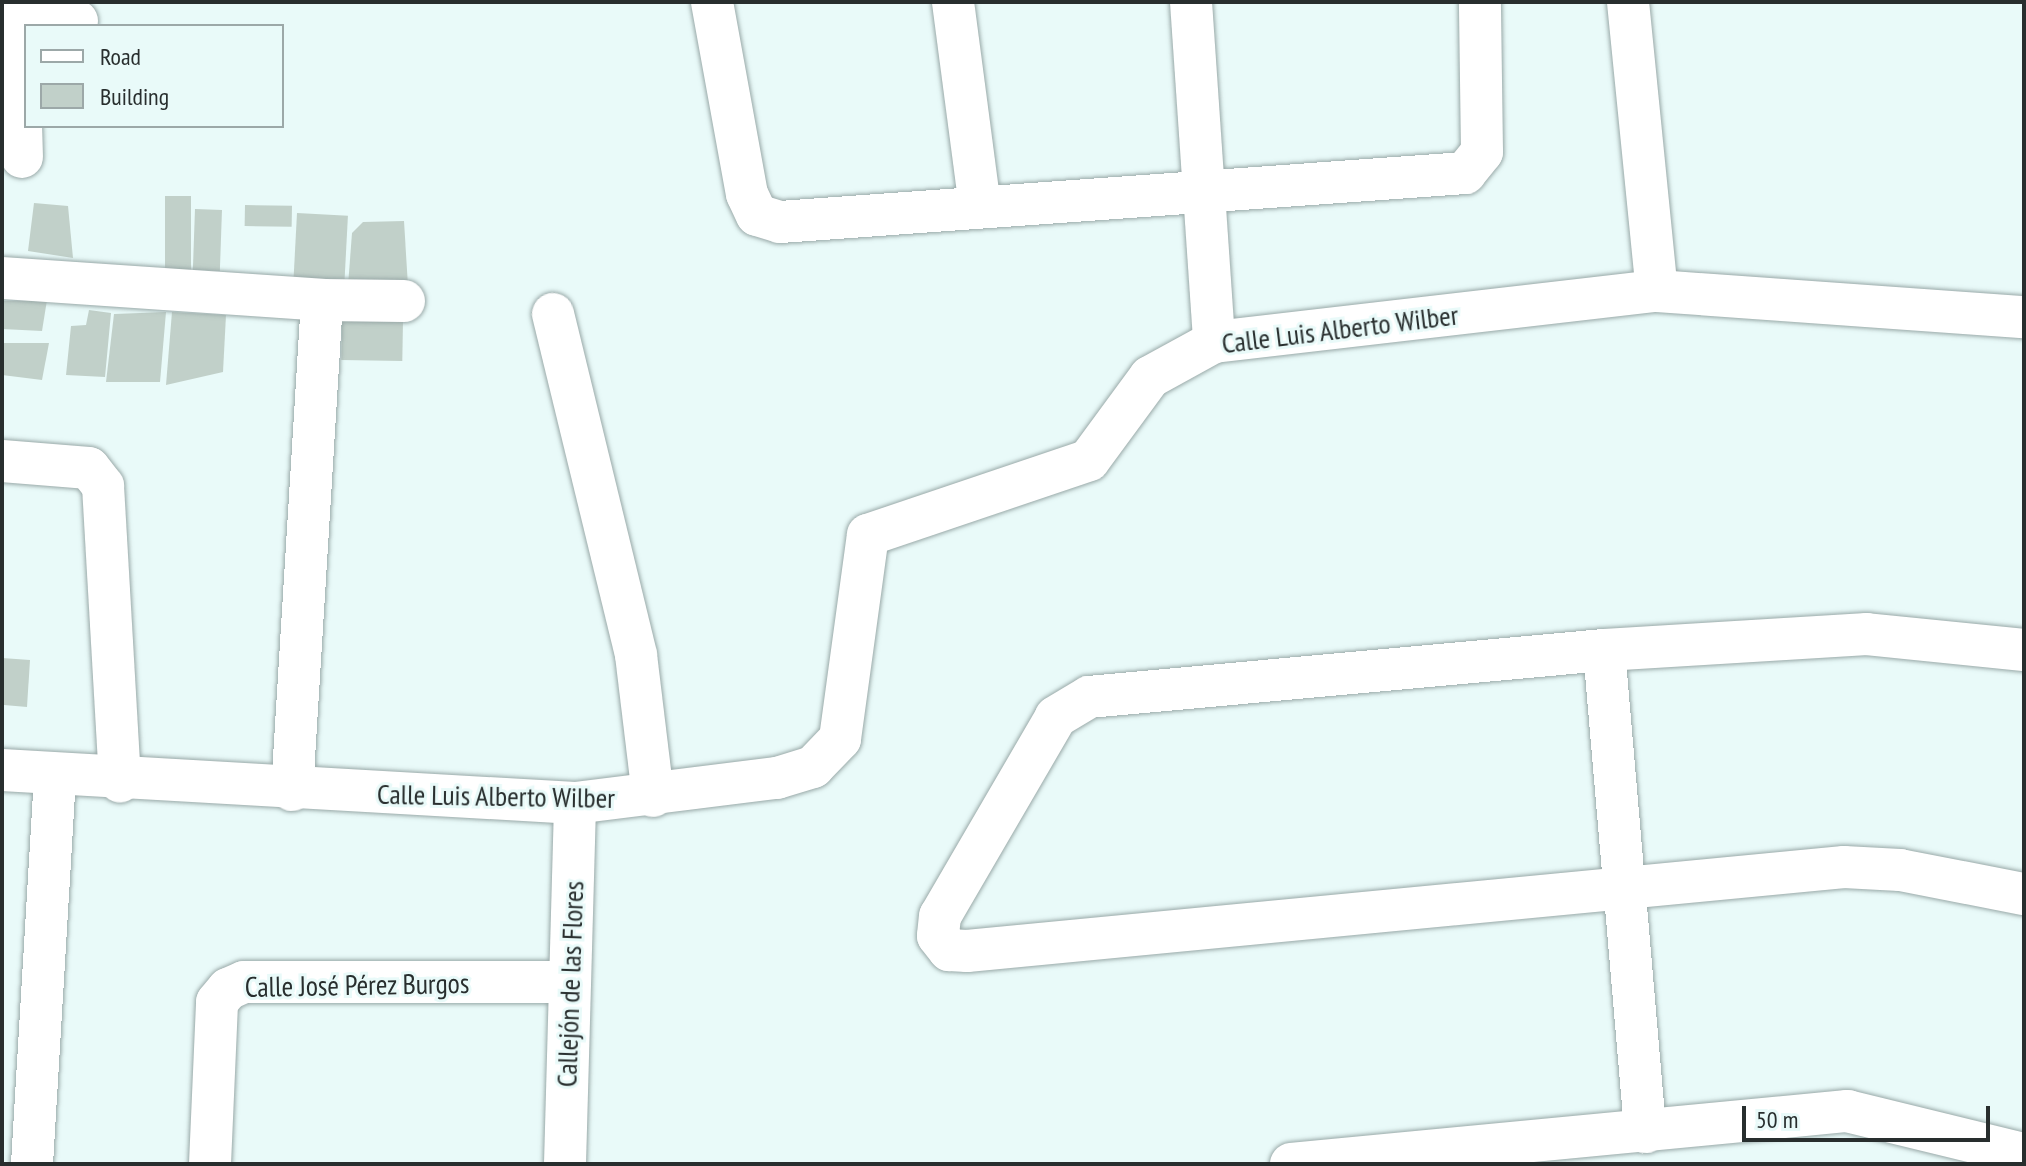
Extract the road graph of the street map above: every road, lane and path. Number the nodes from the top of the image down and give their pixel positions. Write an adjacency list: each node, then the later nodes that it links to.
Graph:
1 (712, 2): 10 (street)
2 (953, 2): 10 (street)
3 (1191, 2): 9 (street)
4 (1480, 2): 9 (street)
5 (1628, 2): 12 (street)
6 (77, 21): 7 (street)
7 (10, 22): 8 (street)
8 (22, 157)
9 (1205, 192): 10 (street); 17 (street)
10 (980, 206)
11 (2, 278): 13 (street)
12 (1657, 291): 16 (street, Calle Luis Alberto Wilber); 17 (street, Calle Luis Alberto Wilber)
13 (322, 300): 14 (street); 24 (street)
14 (404, 301)
15 (553, 314): 25 (street)
16 (2024, 317)
17 (1214, 342): 25 (street, Calle Luis Alberto Wilber)
18 (2, 461): 23 (street)
19 (1604, 650): 20 (street); 27 (street); 27 (street)
20 (2024, 650)
21 (2, 770): 22 (street, Calle Luis Alberto Wilber)
22 (55, 776): 23 (street, Calle Luis Alberto Wilber); 32 (street)
23 (120, 782): 24 (street, Calle Luis Alberto Wilber)
24 (292, 790): 26 (street, Calle Luis Alberto Wilber)
25 (653, 796): 26 (street, Calle Luis Alberto Wilber)
26 (575, 803): 29 (street, Callejón de las Flores)
27 (1622, 889): 28 (street); 30 (street)
28 (2024, 894)
29 (569, 982): 33 (street, Calle José Pérez Burgos); 34 (street, Callejón de las Flores)
30 (1645, 1132): 31 (street); 35 (street)
31 (2021, 1157)
32 (32, 1164)
33 (210, 1164)
34 (565, 1164)
35 (1291, 1164)

